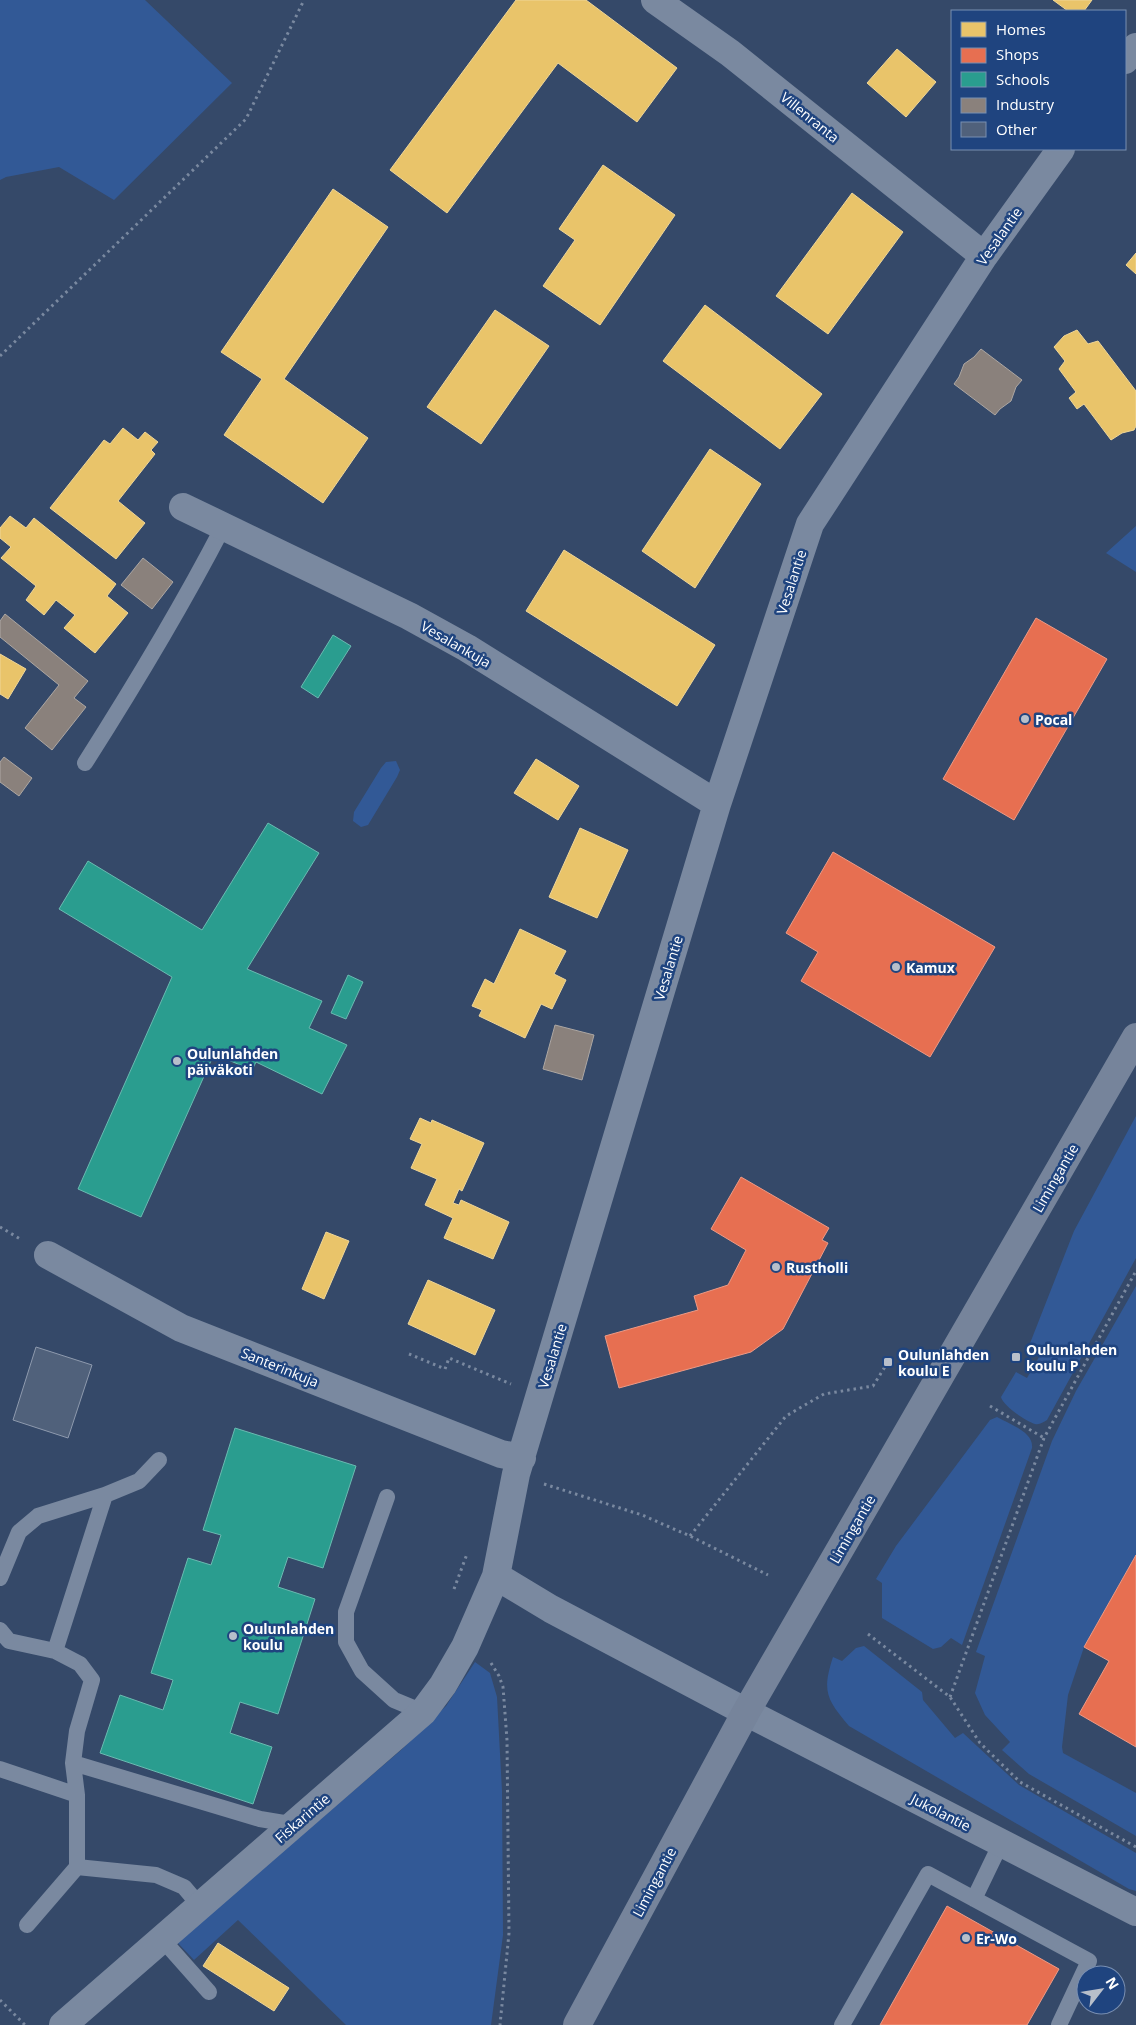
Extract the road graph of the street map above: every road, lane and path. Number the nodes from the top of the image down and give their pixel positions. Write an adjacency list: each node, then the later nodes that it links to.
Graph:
1 (304, 0): 7 (path)
2 (655, 0): 6 (street, Villenranta)
3 (1136, 47): 4 (street)
4 (1126, 59)
5 (1059, 150): 6 (street, Vesalantie)
6 (984, 256): 11 (street, Vesalantie)
7 (0, 356)
8 (183, 507): 9 (street, Vesalankuja)
9 (223, 526): 10 (lane); 11 (street, Vesalankuja)
10 (85, 764)
11 (717, 804): 21 (street, Vesalantie)
12 (1136, 1037): 34 (main road, Limingantie)
13 (48, 1255): 21 (street, Santerinkuja)
14 (1136, 1271): 19 (path)
15 (409, 1354): 17 (path)
16 (888, 1362): 24 (path)
17 (515, 1386)
18 (990, 1406): 19 (path)
19 (1044, 1438): 32 (path)
20 (159, 1460): 22 (lane)
21 (519, 1466): 24 (path); 26 (street, Vesalantie)
22 (105, 1495): 27 (lane); 31 (lane)
23 (387, 1497): 33 (lane)
24 (690, 1536): 25 (path)
25 (768, 1575)
26 (496, 1576): 30 (street, Fiskarintie); 34 (street)
27 (0, 1578)
28 (0, 1630): 31 (lane)
29 (868, 1634): 32 (path)
30 (465, 1647): 33 (street, Fiskarintie); 51 (path)
31 (56, 1651): 35 (lane)
32 (950, 1697): 40 (path)
33 (423, 1712): 38 (street, Fiskarintie)
34 (746, 1712): 39 (street, Jukolantie); 52 (main road, Limingantie)
35 (74, 1762): 37 (lane); 38 (lane)
36 (0, 1769): 37 (lane)
37 (77, 1795): 41 (lane)
38 (296, 1825): 43 (street, Fiskarintie)
39 (1001, 1843): 42 (lane); 44 (street, Jukolantie)
40 (1136, 1847)
41 (78, 1867): 43 (lane); 45 (lane)
42 (974, 1899): 53 (lane); 54 (lane)
43 (200, 1906): 46 (street, Fiskarintie)
44 (1136, 1912)
45 (27, 1925)
46 (162, 1938): 47 (lane); 50 (street, Fiskarintie)
47 (209, 1992)
48 (0, 2000): 49 (path)
49 (25, 2025)
50 (64, 2025)
51 (500, 2025)
52 (577, 2025)
53 (842, 2025)
54 (1059, 2025)

